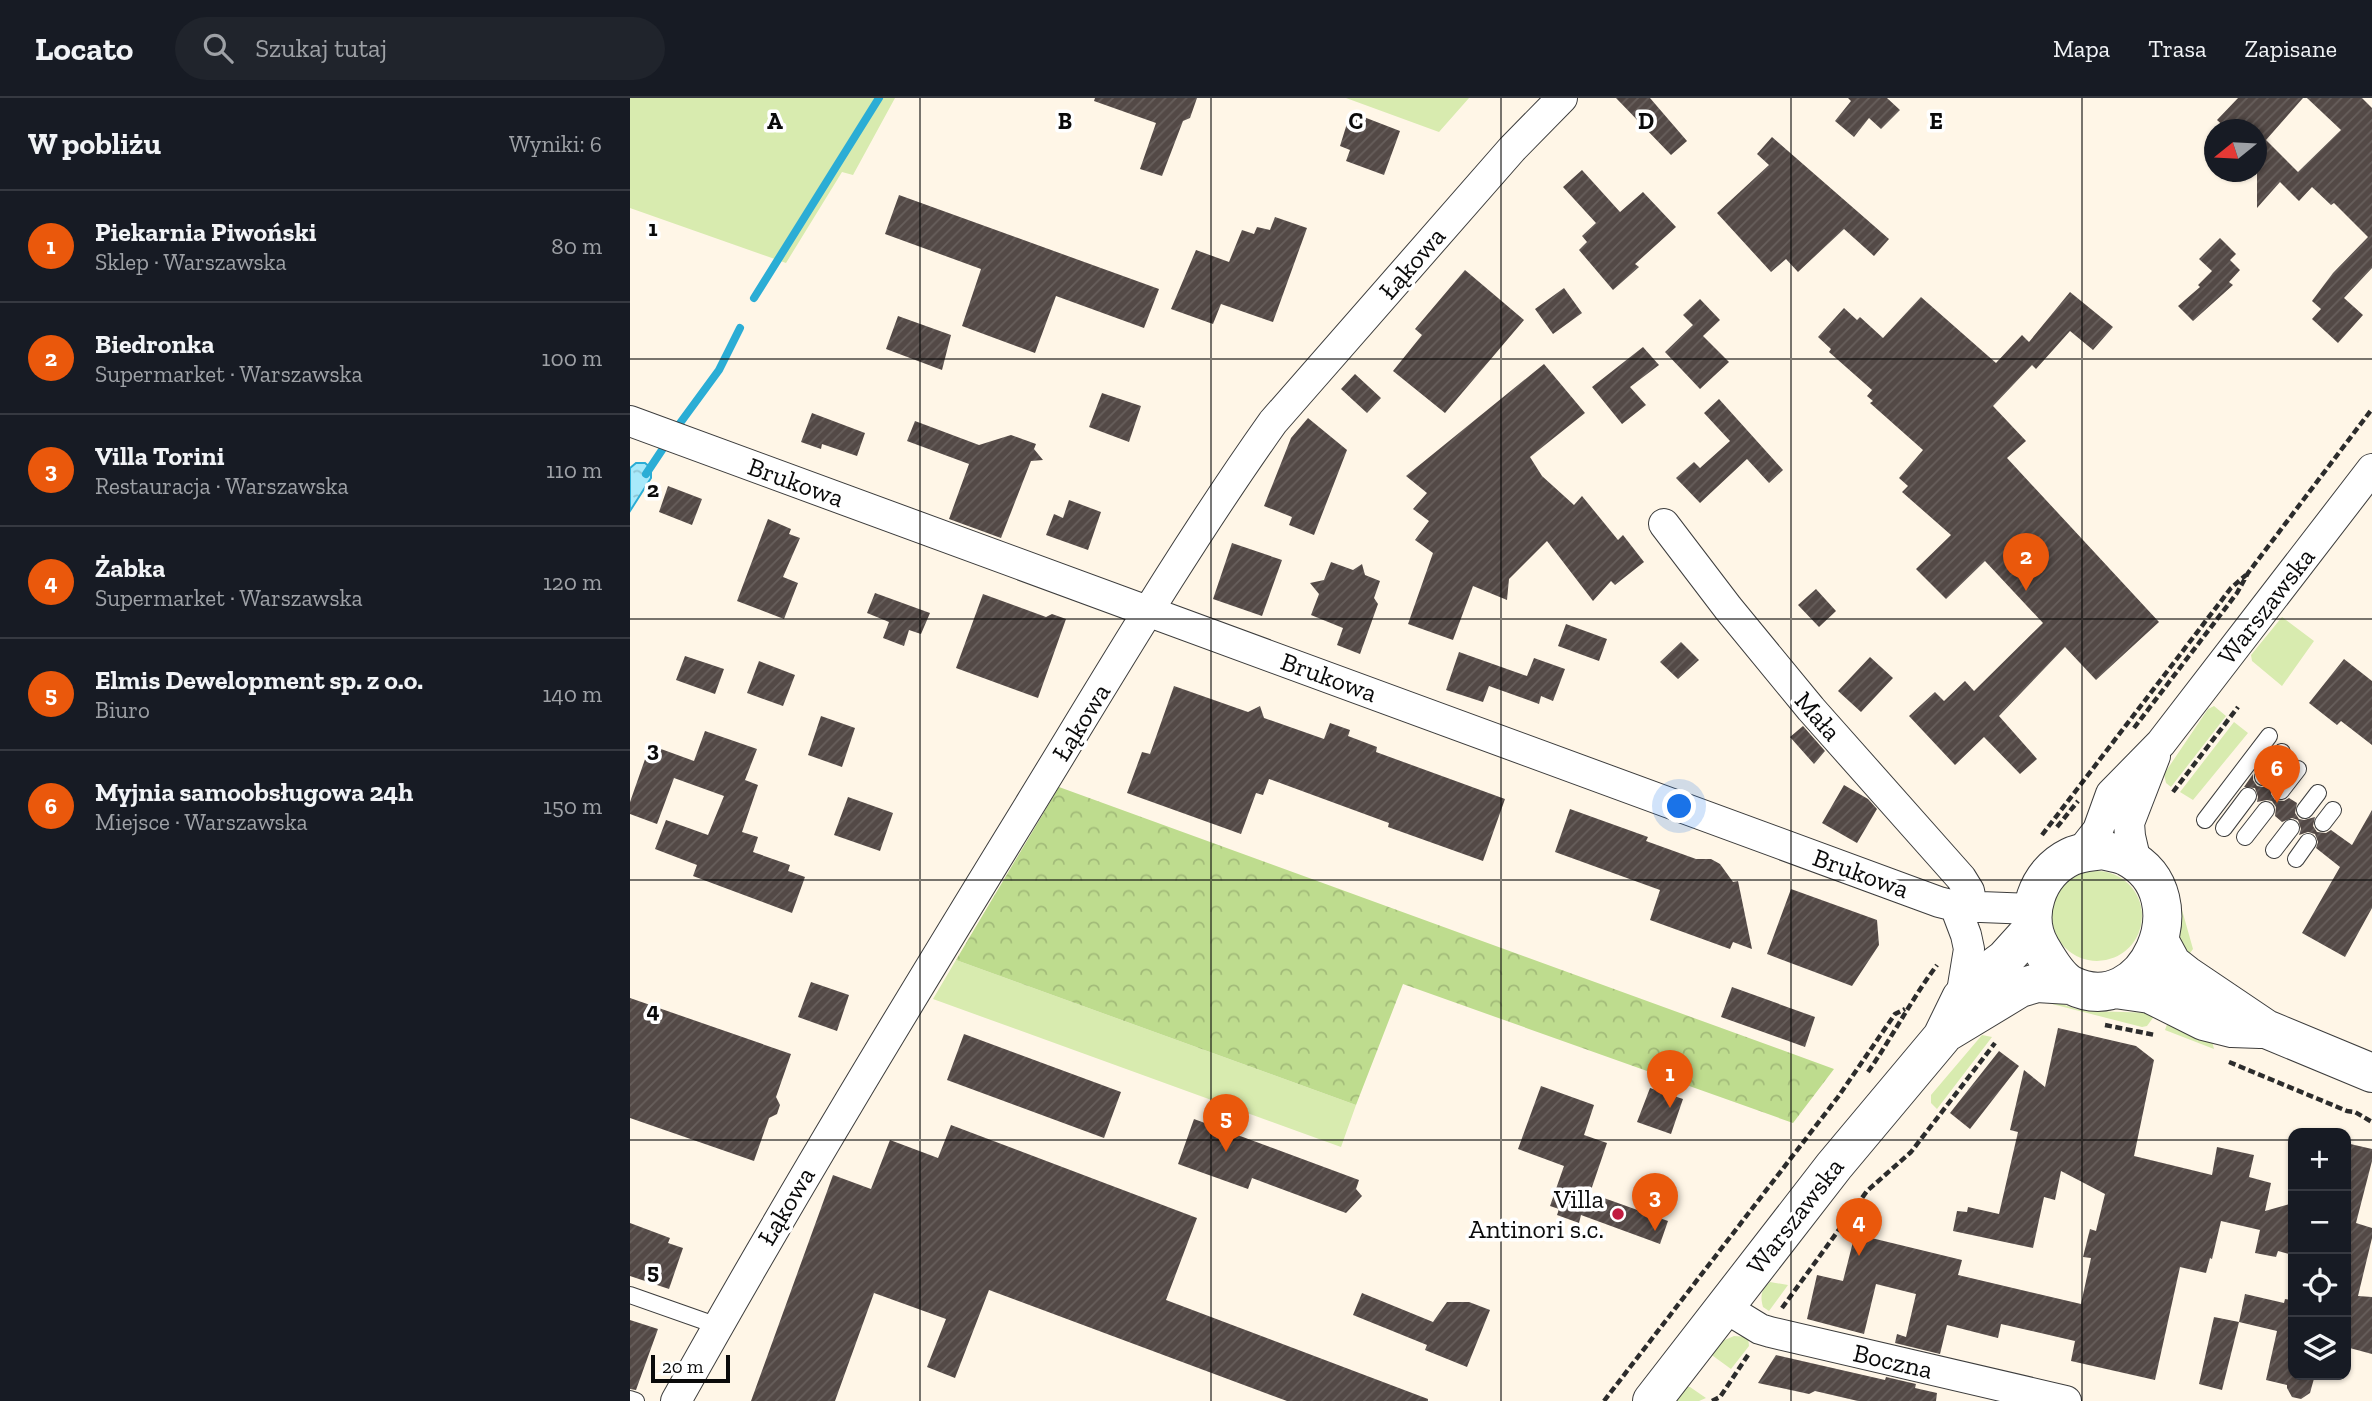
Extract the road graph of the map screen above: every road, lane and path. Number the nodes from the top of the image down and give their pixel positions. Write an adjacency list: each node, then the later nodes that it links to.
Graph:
1 (1562, 98): 6 (street, Łąkowa)
2 (2372, 409): 23 (path)
3 (630, 421): 6 (street, Brukowa)
4 (2372, 469): 9 (street, Warszawska)
5 (1664, 524): 29 (street, Mała)
6 (1149, 611): 29 (street, Brukowa); 46 (street, Łąkowa)
7 (2238, 707): 16 (path)
8 (2270, 736): 19 (lane)
9 (2161, 743): 26 (street, Warszawska); 28 (street, Warszawska)
10 (2283, 751): 12 (lane)
11 (2298, 769): 13 (lane)
12 (2263, 777)
13 (2280, 791)
14 (2318, 793): 18 (lane)
15 (2248, 796): 20 (lane)
16 (2167, 800)
17 (2266, 810): 22 (lane)
18 (2305, 810)
19 (2205, 820)
20 (2224, 828)
21 (2291, 828): 25 (lane)
22 (2245, 837)
23 (2040, 838)
24 (2308, 842): 27 (lane)
25 (2274, 850)
26 (2080, 853): 28 (street); 30 (street)
27 (2296, 859)
28 (2136, 862): 31 (street)
29 (1964, 906): 30 (street, Brukowa); 35 (street, Warszawska)
30 (2033, 918): 33 (street); 35 (street, Warszawska)
31 (2159, 940): 34 (street); 37 (street)
32 (1940, 962): 51 (path)
33 (2070, 985): 34 (street); 38 (street, Warszawska)
34 (2115, 989): 37 (street)
35 (1961, 998): 38 (street, Warszawska)
36 (2092, 1023): 39 (path)
37 (2266, 1029): 42 (street)
38 (1943, 1035): 45 (street, Warszawska)
39 (2163, 1037)
40 (1995, 1042): 47 (path)
41 (2221, 1059): 43 (path)
42 (2372, 1073)
43 (2372, 1122)
44 (630, 1294): 46 (lane)
45 (1724, 1307): 47 (street, Boczna); 52 (street, Warszawska)
46 (718, 1326): 50 (street, Łąkowa)
47 (1765, 1331): 53 (path); 54 (street, Boczna)
48 (630, 1399): 49 (lane)
49 (636, 1401)
50 (676, 1401)
51 (1604, 1401)
52 (1652, 1401)
53 (1712, 1401)
54 (2066, 1401)

